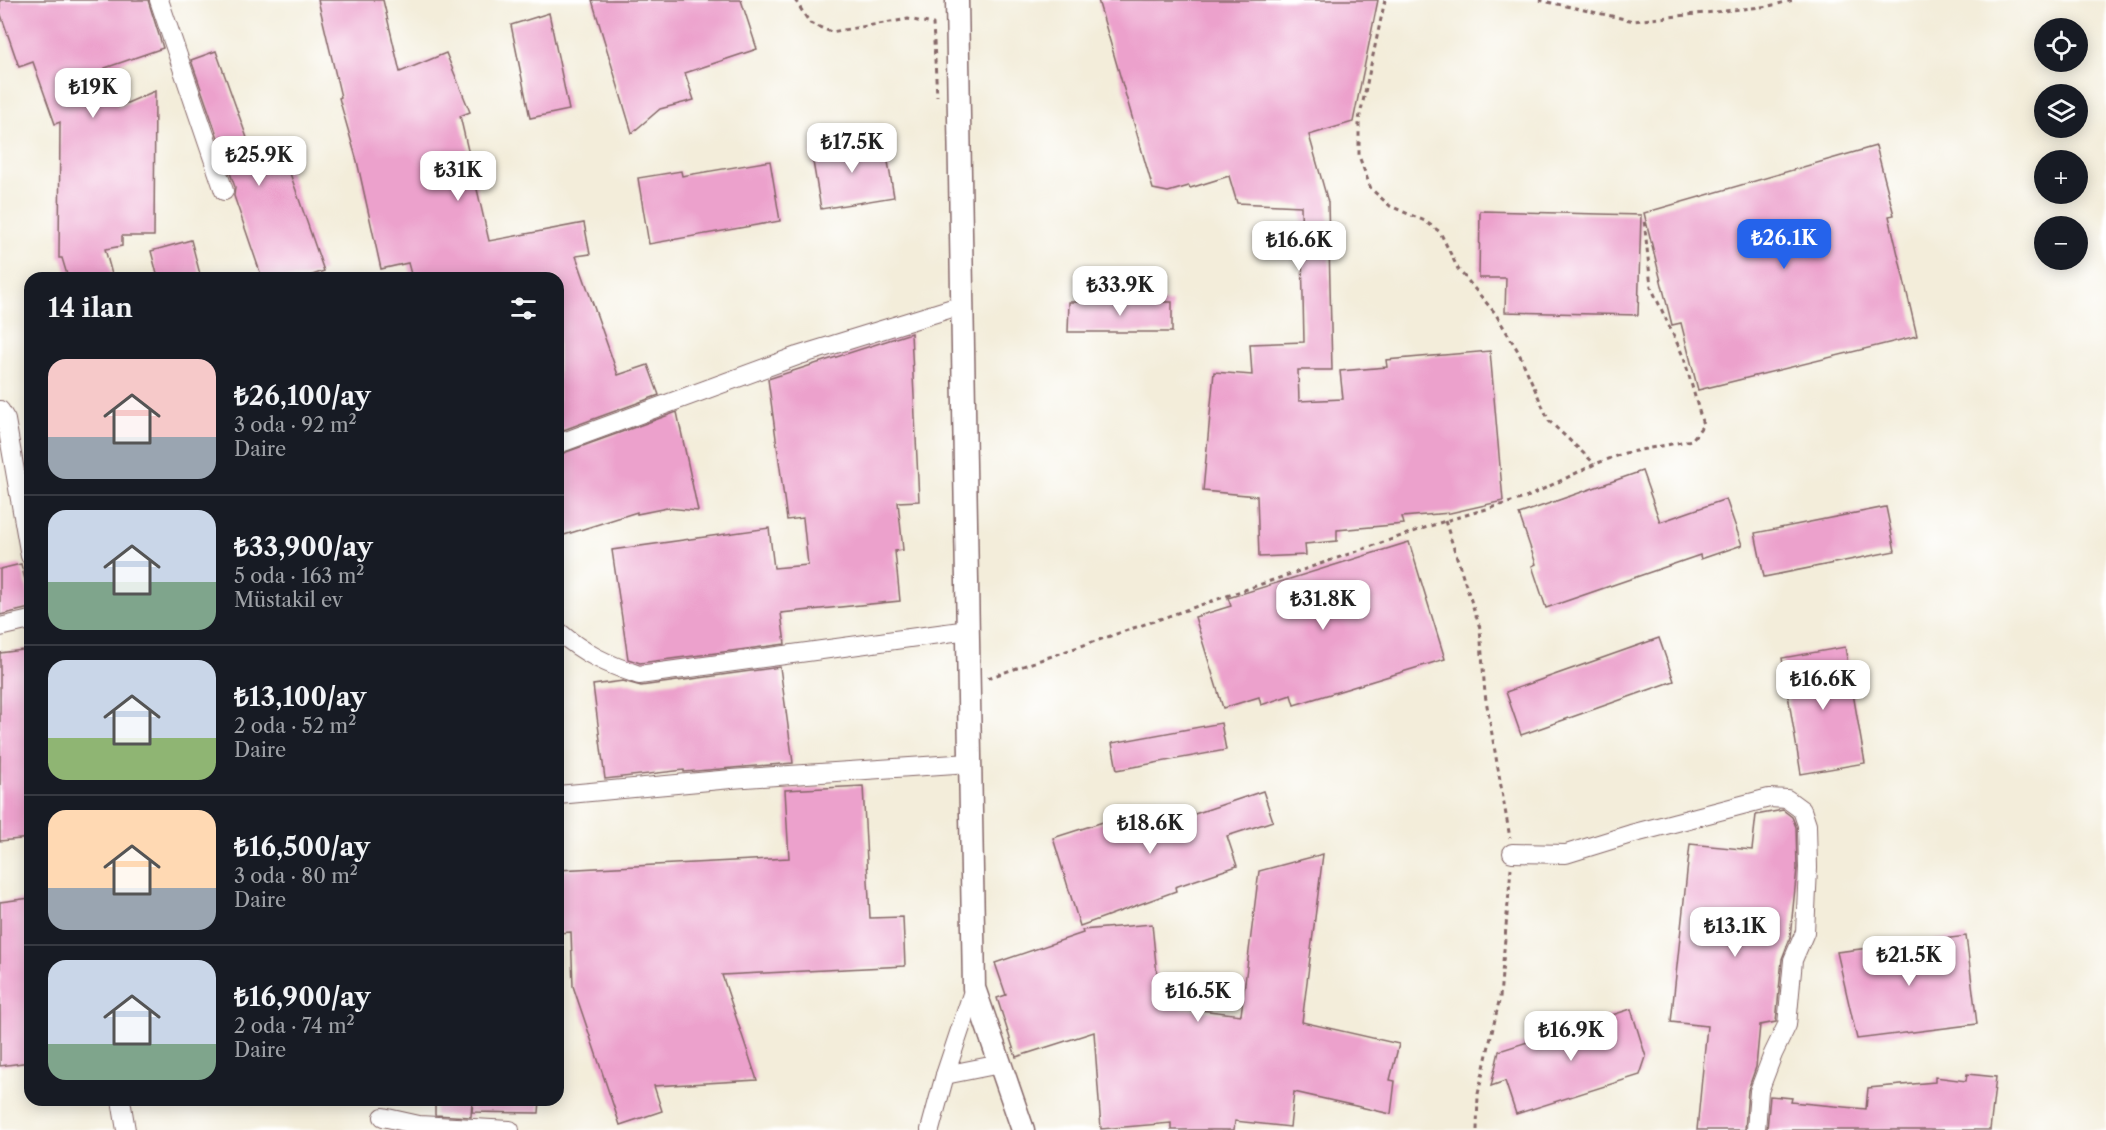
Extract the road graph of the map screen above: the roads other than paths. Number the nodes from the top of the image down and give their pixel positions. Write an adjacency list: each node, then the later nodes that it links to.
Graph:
1 (159, 0): 3 (street)
2 (957, 0): 4 (street)
3 (224, 191)
4 (962, 304): 6 (street); 10 (street)
5 (0, 410): 7 (street)
6 (564, 442)
7 (24, 522)
8 (24, 621): 9 (street)
9 (0, 627)
10 (968, 630): 11 (street); 12 (street)
11 (564, 636)
12 (970, 763): 13 (street); 15 (street)
13 (564, 794)
14 (1512, 853): 24 (street)
15 (974, 988): 16 (street); 17 (street)
16 (1000, 1064): 17 (street); 23 (street)
17 (945, 1075): 22 (street)
18 (122, 1106): 20 (street)
19 (383, 1117): 21 (street)
20 (126, 1130)
21 (510, 1130)
22 (930, 1130)
23 (1023, 1130)
24 (1756, 1130)

